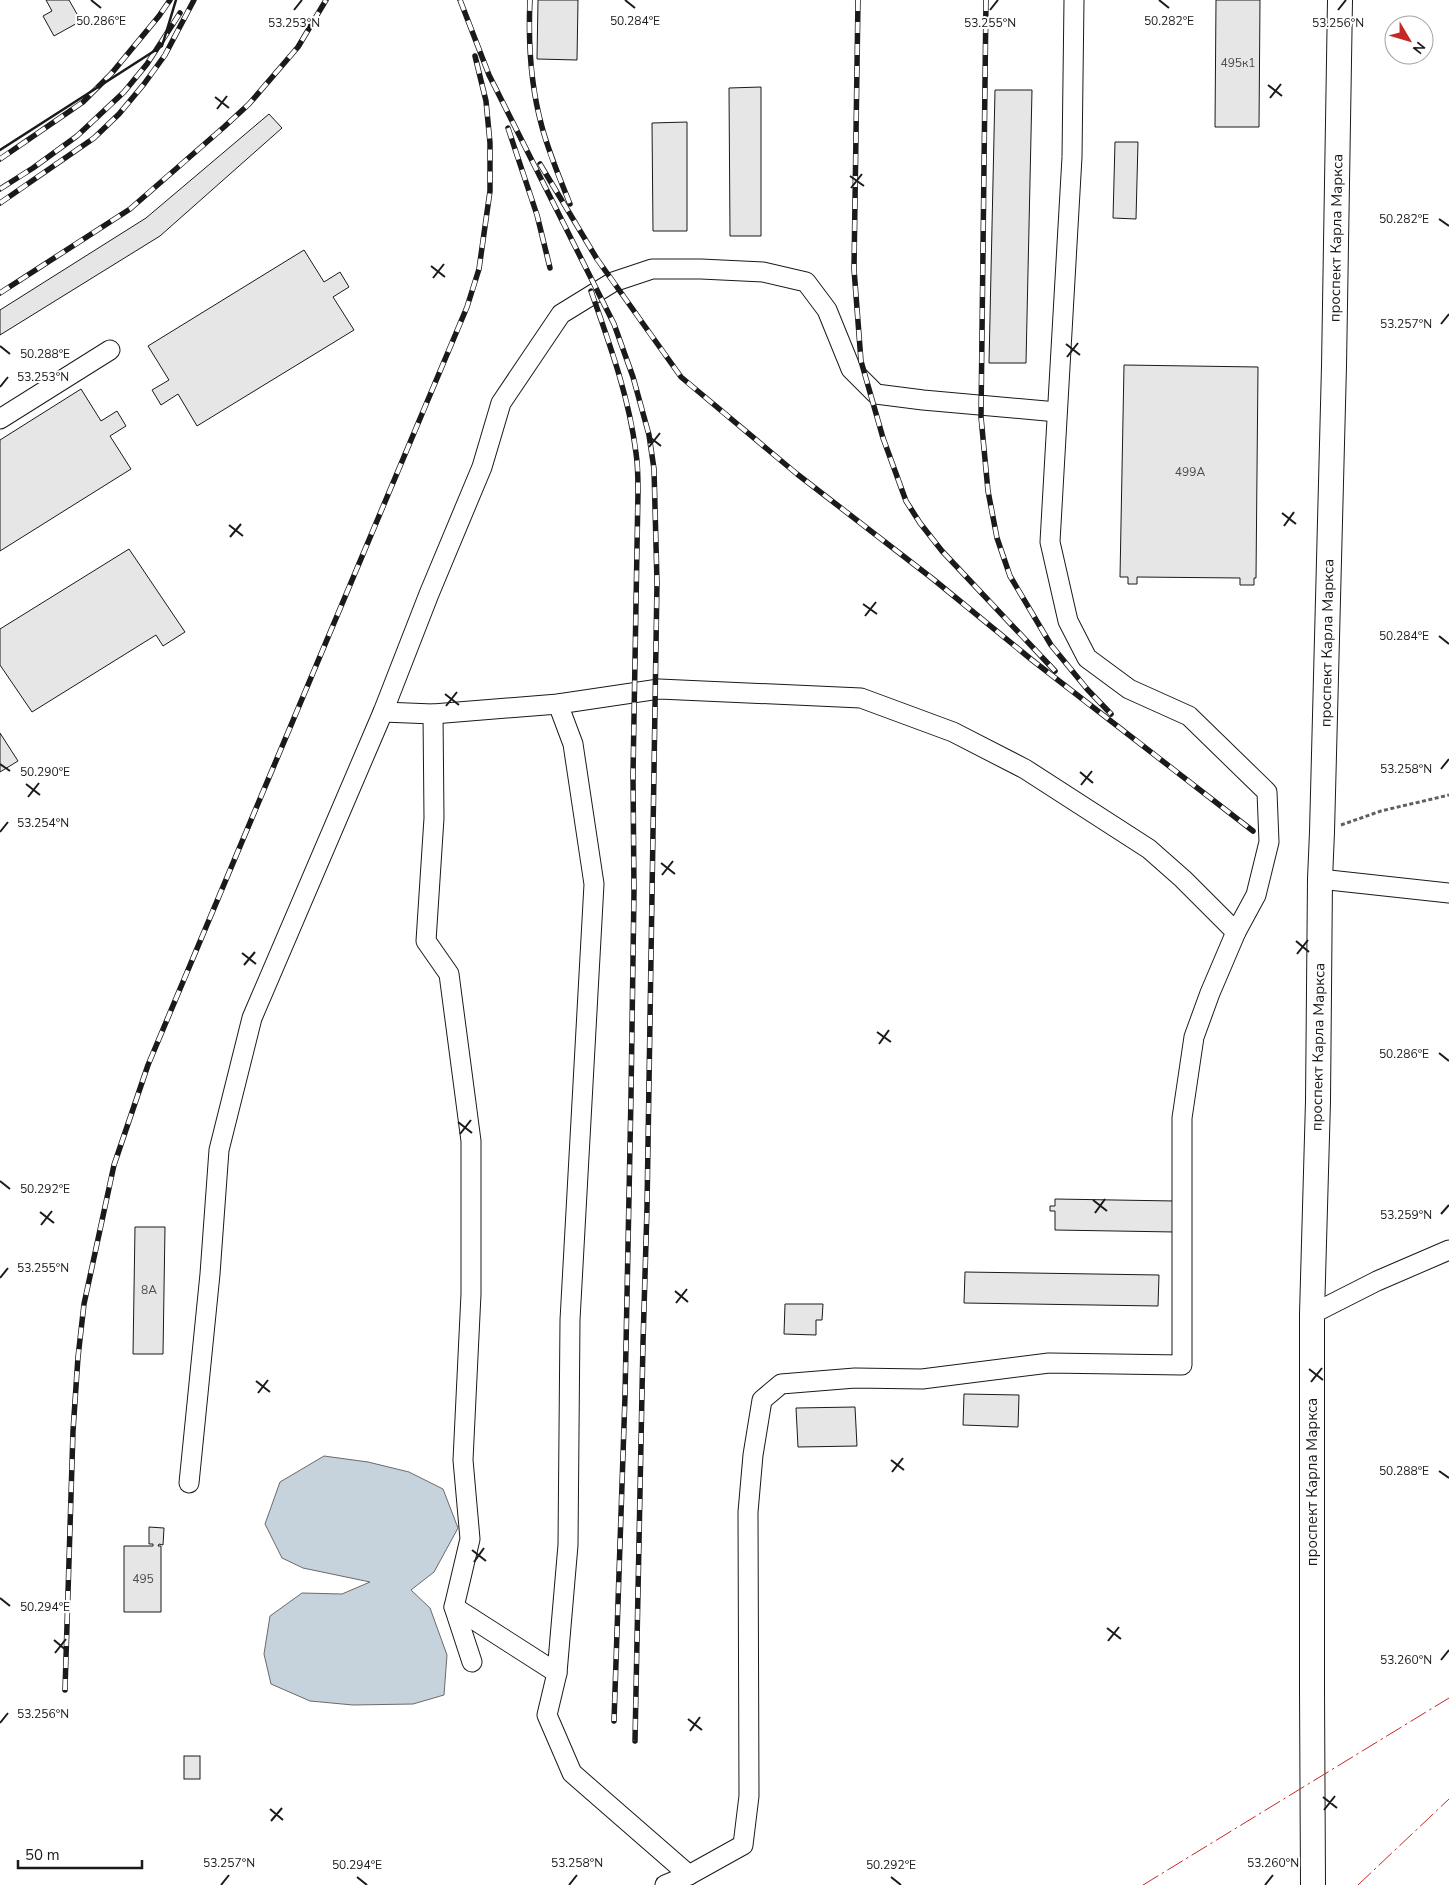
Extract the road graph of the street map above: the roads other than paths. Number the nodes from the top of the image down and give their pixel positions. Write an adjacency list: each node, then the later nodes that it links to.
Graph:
1 (1074, 0): 4 (lane)
2 (1340, 0): 9 (main road, проспект Карла Маркса)
3 (110, 350): 5 (lane)
4 (1057, 412): 7 (lane); 11 (lane)
5 (0, 419)
6 (558, 704): 8 (lane); 11 (lane); 17 (lane)
7 (383, 712): 8 (lane); 14 (lane)
8 (433, 714): 15 (lane)
9 (1320, 879): 10 (lane); 13 (main road, проспект Карла Маркса)
10 (1449, 893)
11 (1236, 932): 18 (lane)
12 (1449, 1250): 13 (lane)
13 (1312, 1314): 20 (main road, проспект Карла Маркса)
14 (188, 1483)
15 (454, 1607): 16 (lane); 17 (lane)
16 (472, 1662)
17 (557, 1673): 18 (lane)
18 (689, 1875): 19 (lane)
19 (665, 1885)
20 (1313, 1885)

